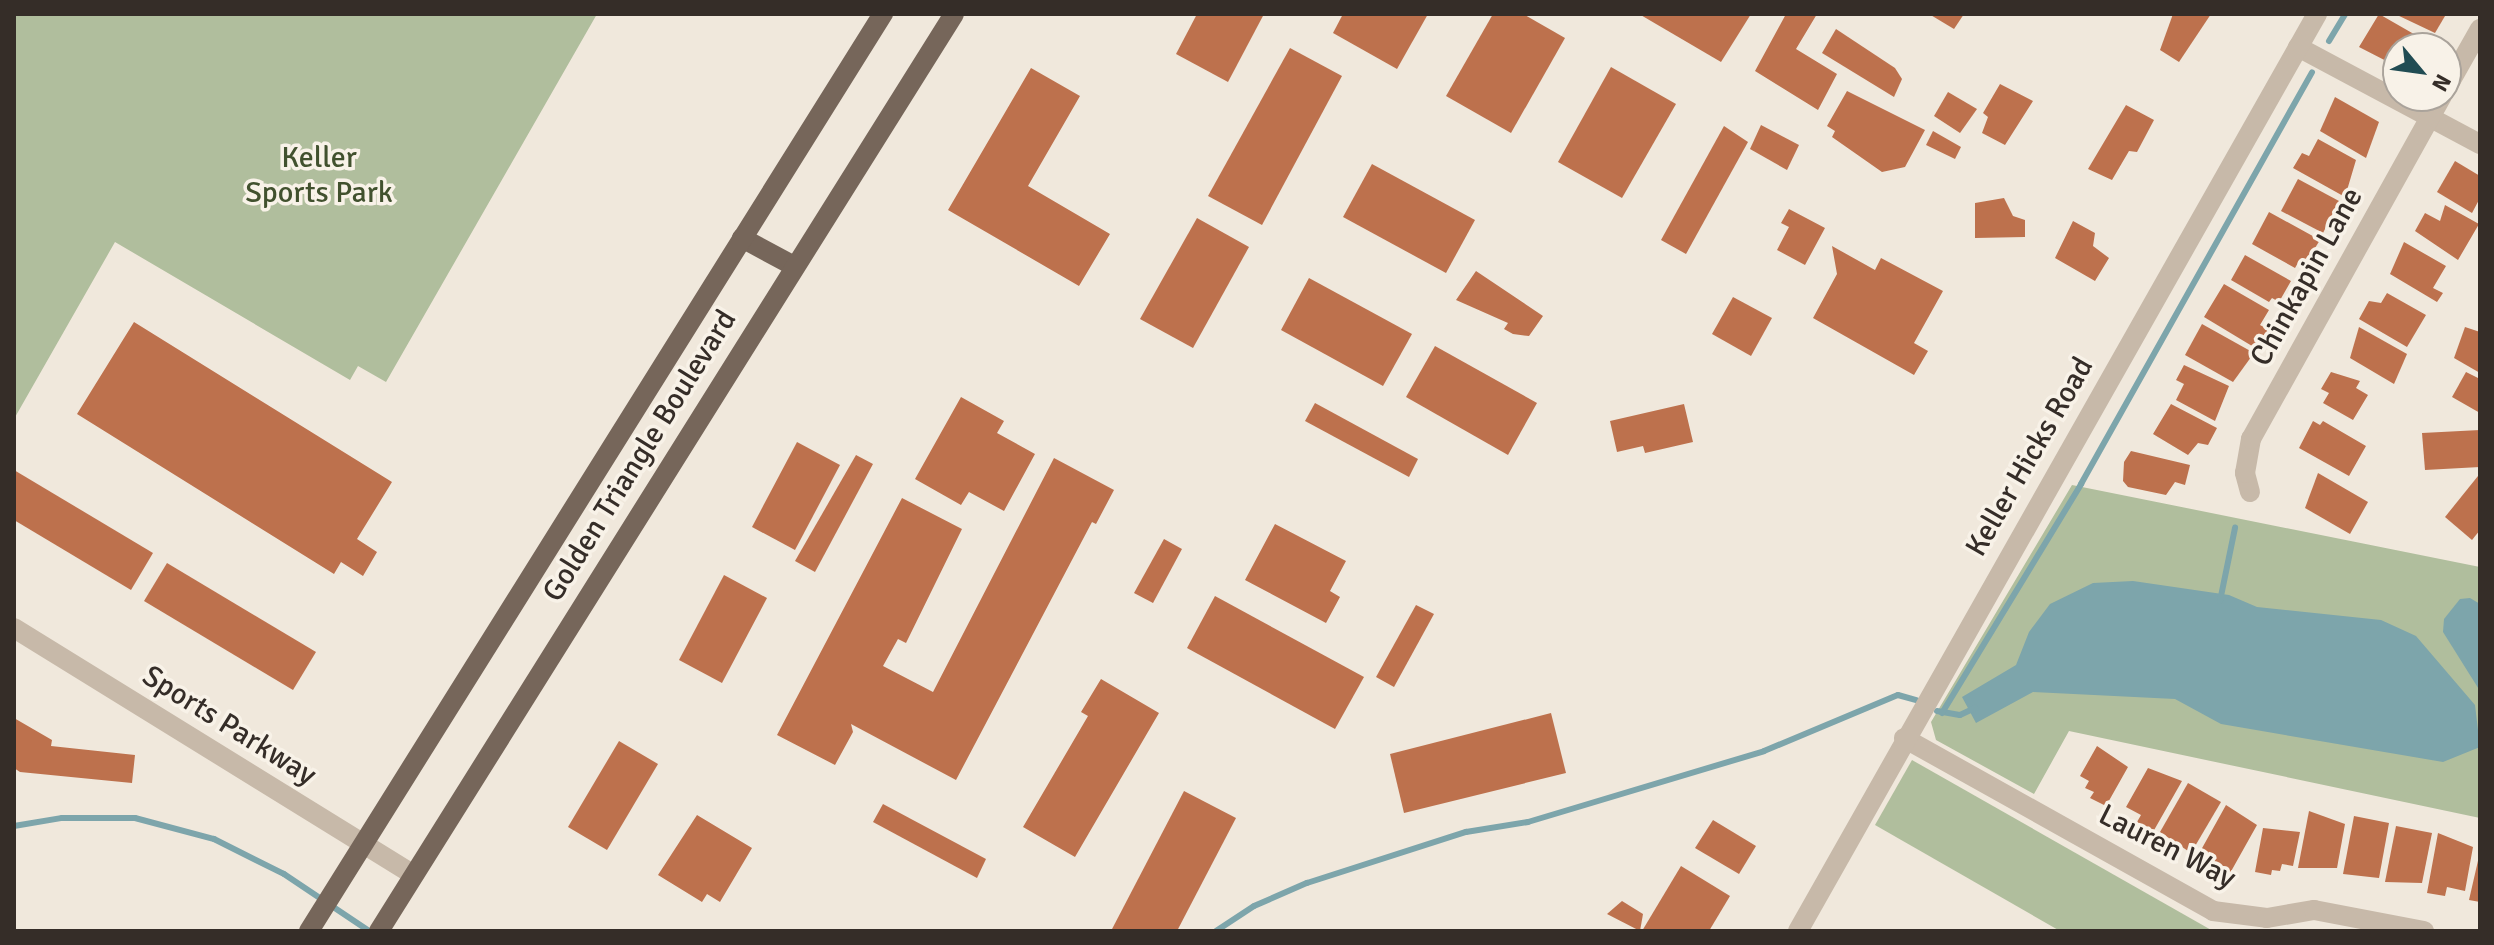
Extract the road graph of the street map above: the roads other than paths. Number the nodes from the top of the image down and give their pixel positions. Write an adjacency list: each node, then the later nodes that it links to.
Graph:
1 (883, 14): 10 (main road, Golden Triangle Boulevard)
2 (954, 14): 11 (main road, Golden Triangle Boulevard)
3 (2317, 14): 5 (street, Keller Hicks Road)
4 (2480, 29): 6 (street)
5 (2298, 47): 8 (street); 14 (street, Keller Hicks Road)
6 (2462, 61)
7 (2433, 112): 8 (street, Chinkapin Lane)
8 (2431, 116): 9 (street); 12 (street, Chinkapin Lane)
9 (2480, 144)
10 (742, 238): 11 (main road); 15 (main road, Golden Triangle Boulevard)
11 (794, 266): 16 (main road, Golden Triangle Boulevard)
12 (2250, 492)
13 (14, 628): 15 (street, Sports Parkway)
14 (1904, 738): 19 (street, Keller Hicks Road); 20 (street, Lauren Way)
15 (363, 843): 16 (street, Sports Parkway); 17 (main road, Golden Triangle Boulevard)
16 (413, 874): 18 (main road, Golden Triangle Boulevard)
17 (309, 931)
18 (379, 931)
19 (1798, 931)
20 (2424, 931)

